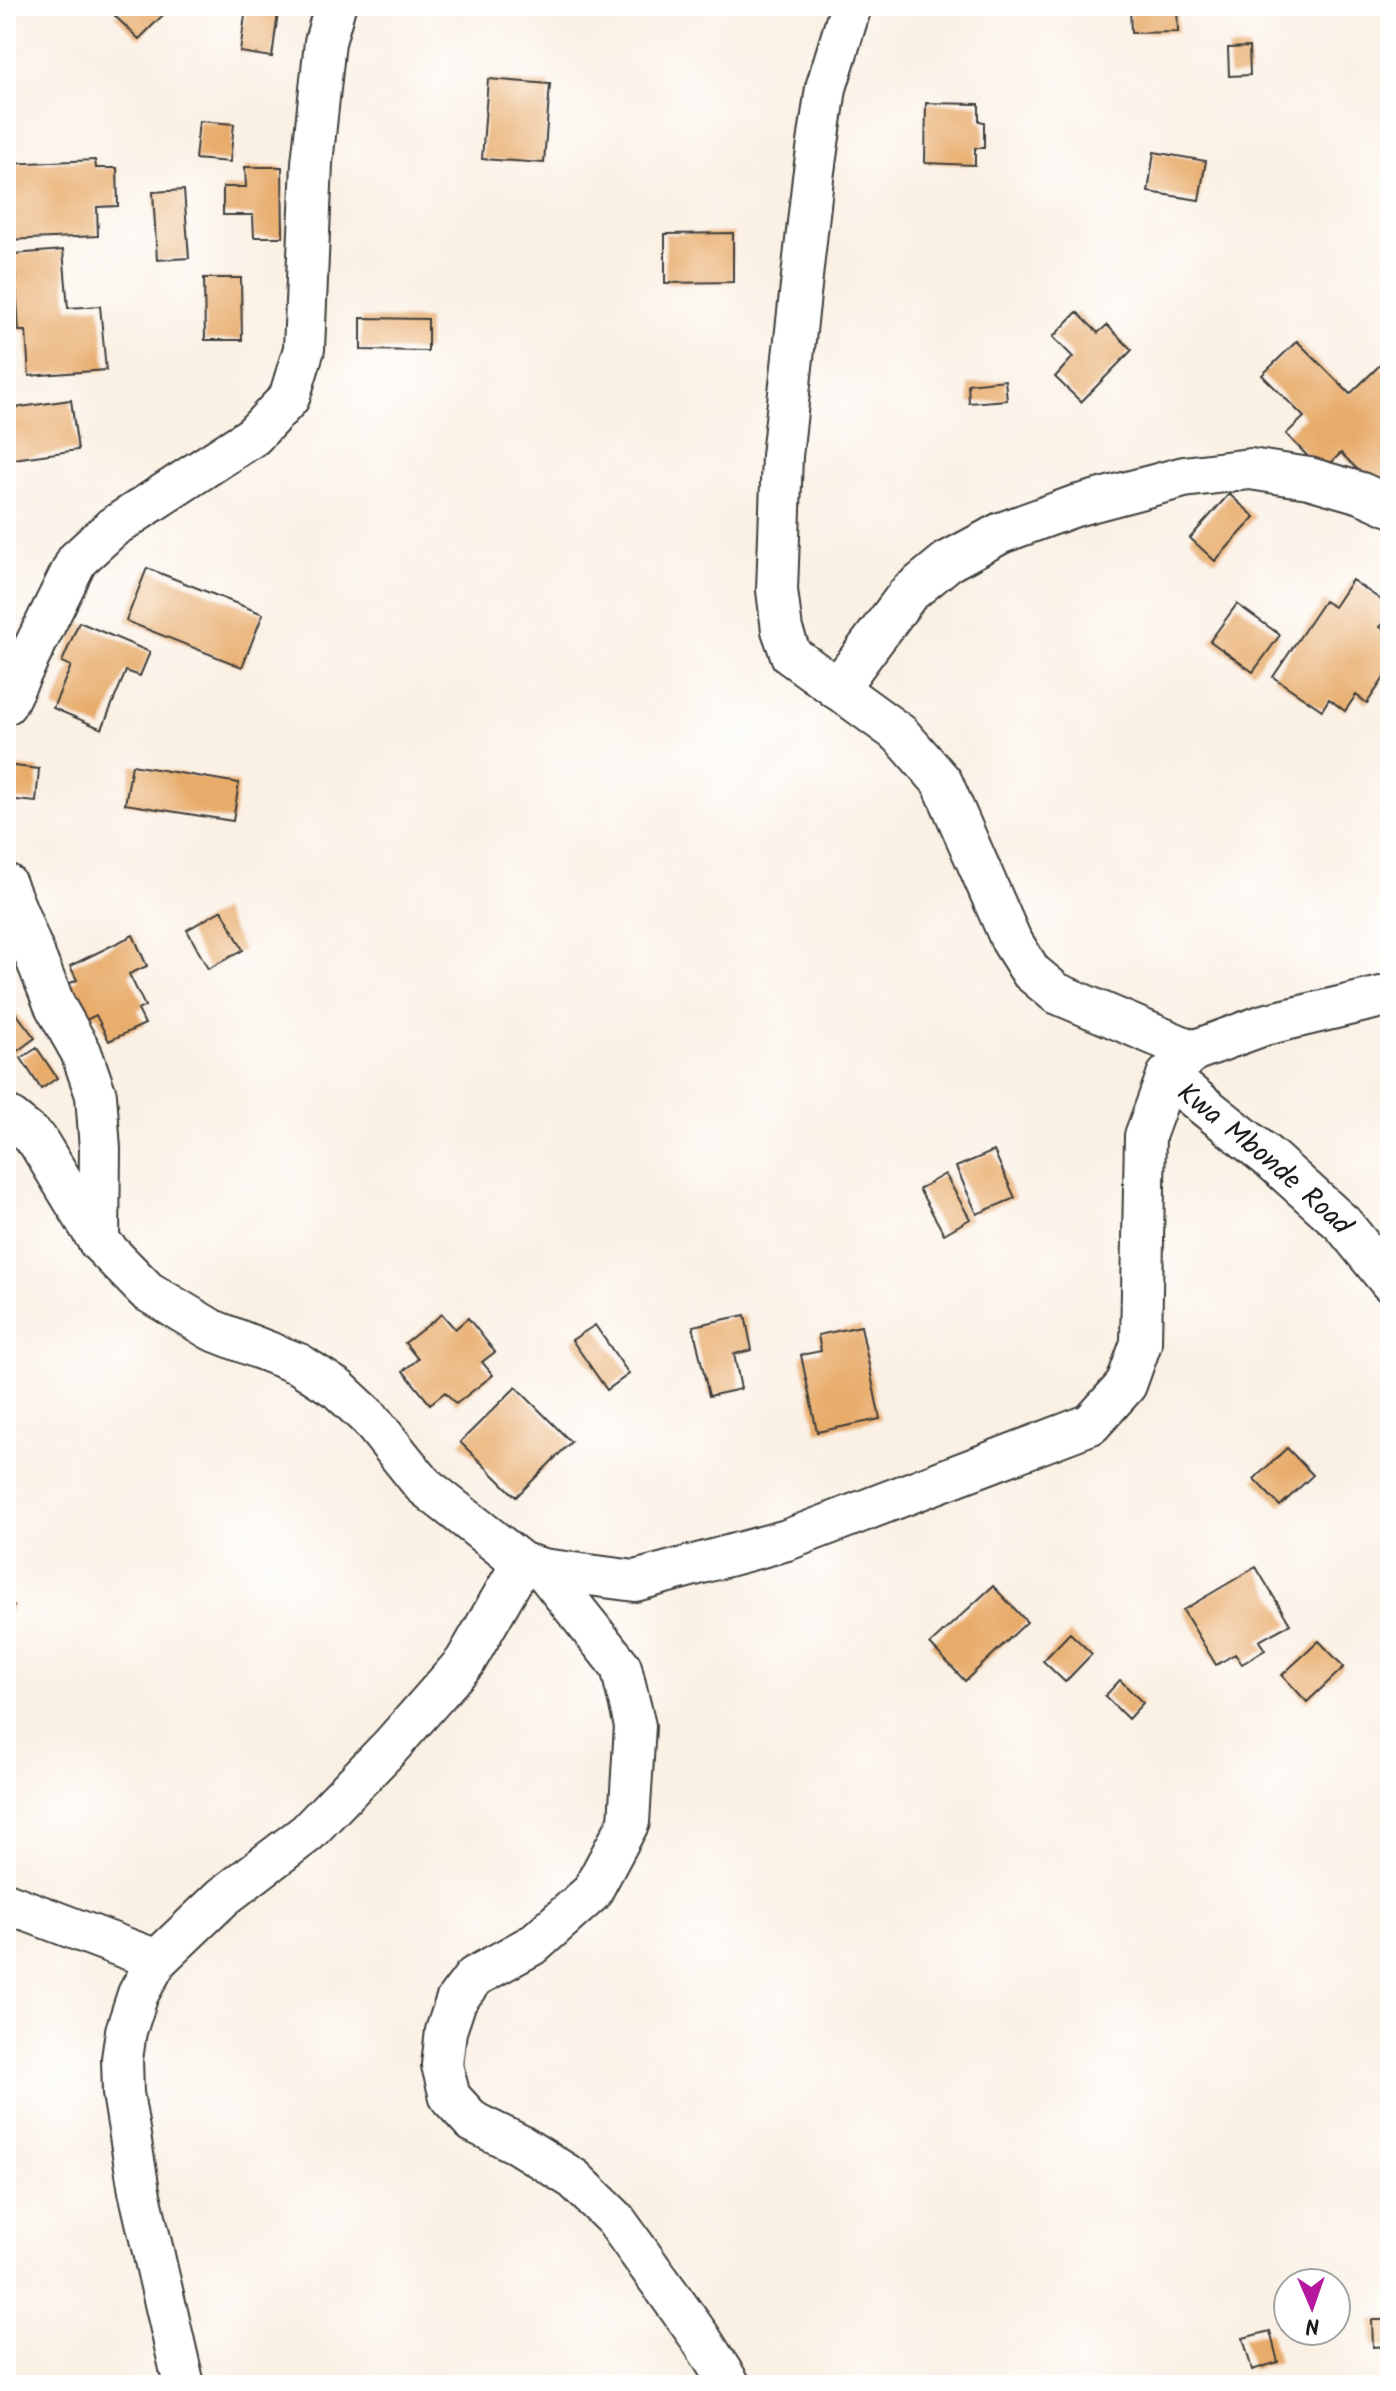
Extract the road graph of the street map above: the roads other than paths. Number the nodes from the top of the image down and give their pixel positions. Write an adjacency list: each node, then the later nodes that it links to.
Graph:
1 (335, 6): 5 (street)
2 (851, 6): 4 (street, Kwa Mbonde Road)
3 (1390, 506): 4 (street)
4 (837, 689): 8 (street, Kwa Mbonde Road)
5 (6, 704)
6 (6, 884): 10 (street)
7 (1390, 995): 8 (street)
8 (1180, 1063): 11 (street, Kwa Mbonde Road); 12 (street)
9 (6, 1115): 10 (street)
10 (99, 1242): 12 (street)
11 (1390, 1282)
12 (532, 1566): 14 (street); 16 (street)
13 (6, 1903): 14 (street)
14 (157, 1960): 15 (street)
15 (184, 2385)
16 (730, 2385)

